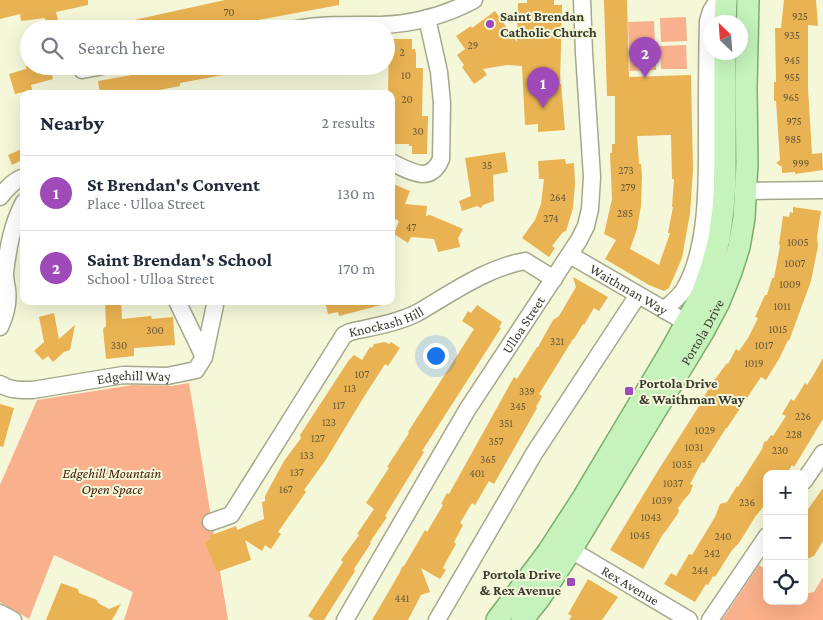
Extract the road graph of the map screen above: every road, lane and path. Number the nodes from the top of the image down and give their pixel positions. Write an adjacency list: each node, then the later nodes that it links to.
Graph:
1 (474, 0): 7 (street)
2 (582, 0): 16 (street, Ulloa Street)
3 (718, 0): 21 (street)
4 (726, 0): 6 (main road)
5 (748, 0): 13 (main road, Portola Drive)
6 (725, 15)
7 (427, 18): 8 (street); 10 (street)
8 (395, 23)
9 (725, 60): 22 (main road, Portola Drive)
10 (395, 164)
11 (20, 178): 14 (street)
12 (823, 190): 13 (street)
13 (746, 191): 30 (main road, Portola Drive)
14 (0, 197)
15 (20, 210): 23 (street)
16 (570, 256): 17 (street, Ulloa Street); 18 (street, Waithman Way)
17 (554, 279): 28 (street, Knockash Hill); 33 (street, Ulloa Street)
18 (638, 295): 21 (street, Waithman Way); 34 (street)
19 (179, 305): 24 (street)
20 (215, 305): 24 (street)
21 (664, 310): 22 (street, Waithman Way)
22 (687, 323): 35 (main road, Portola Drive)
23 (0, 327)
24 (204, 357): 25 (street, Edgehill Way)
25 (0, 384)
26 (823, 453): 27 (street)
27 (808, 475)
28 (212, 522)
29 (763, 542): 38 (street)
30 (571, 550): 36 (main road, Portola Drive); 37 (street, Rex Avenue)
31 (0, 613): 32 (street)
32 (13, 620)
33 (345, 620)
34 (437, 620)
35 (497, 620)
36 (522, 620)
37 (690, 620)
38 (710, 620)

